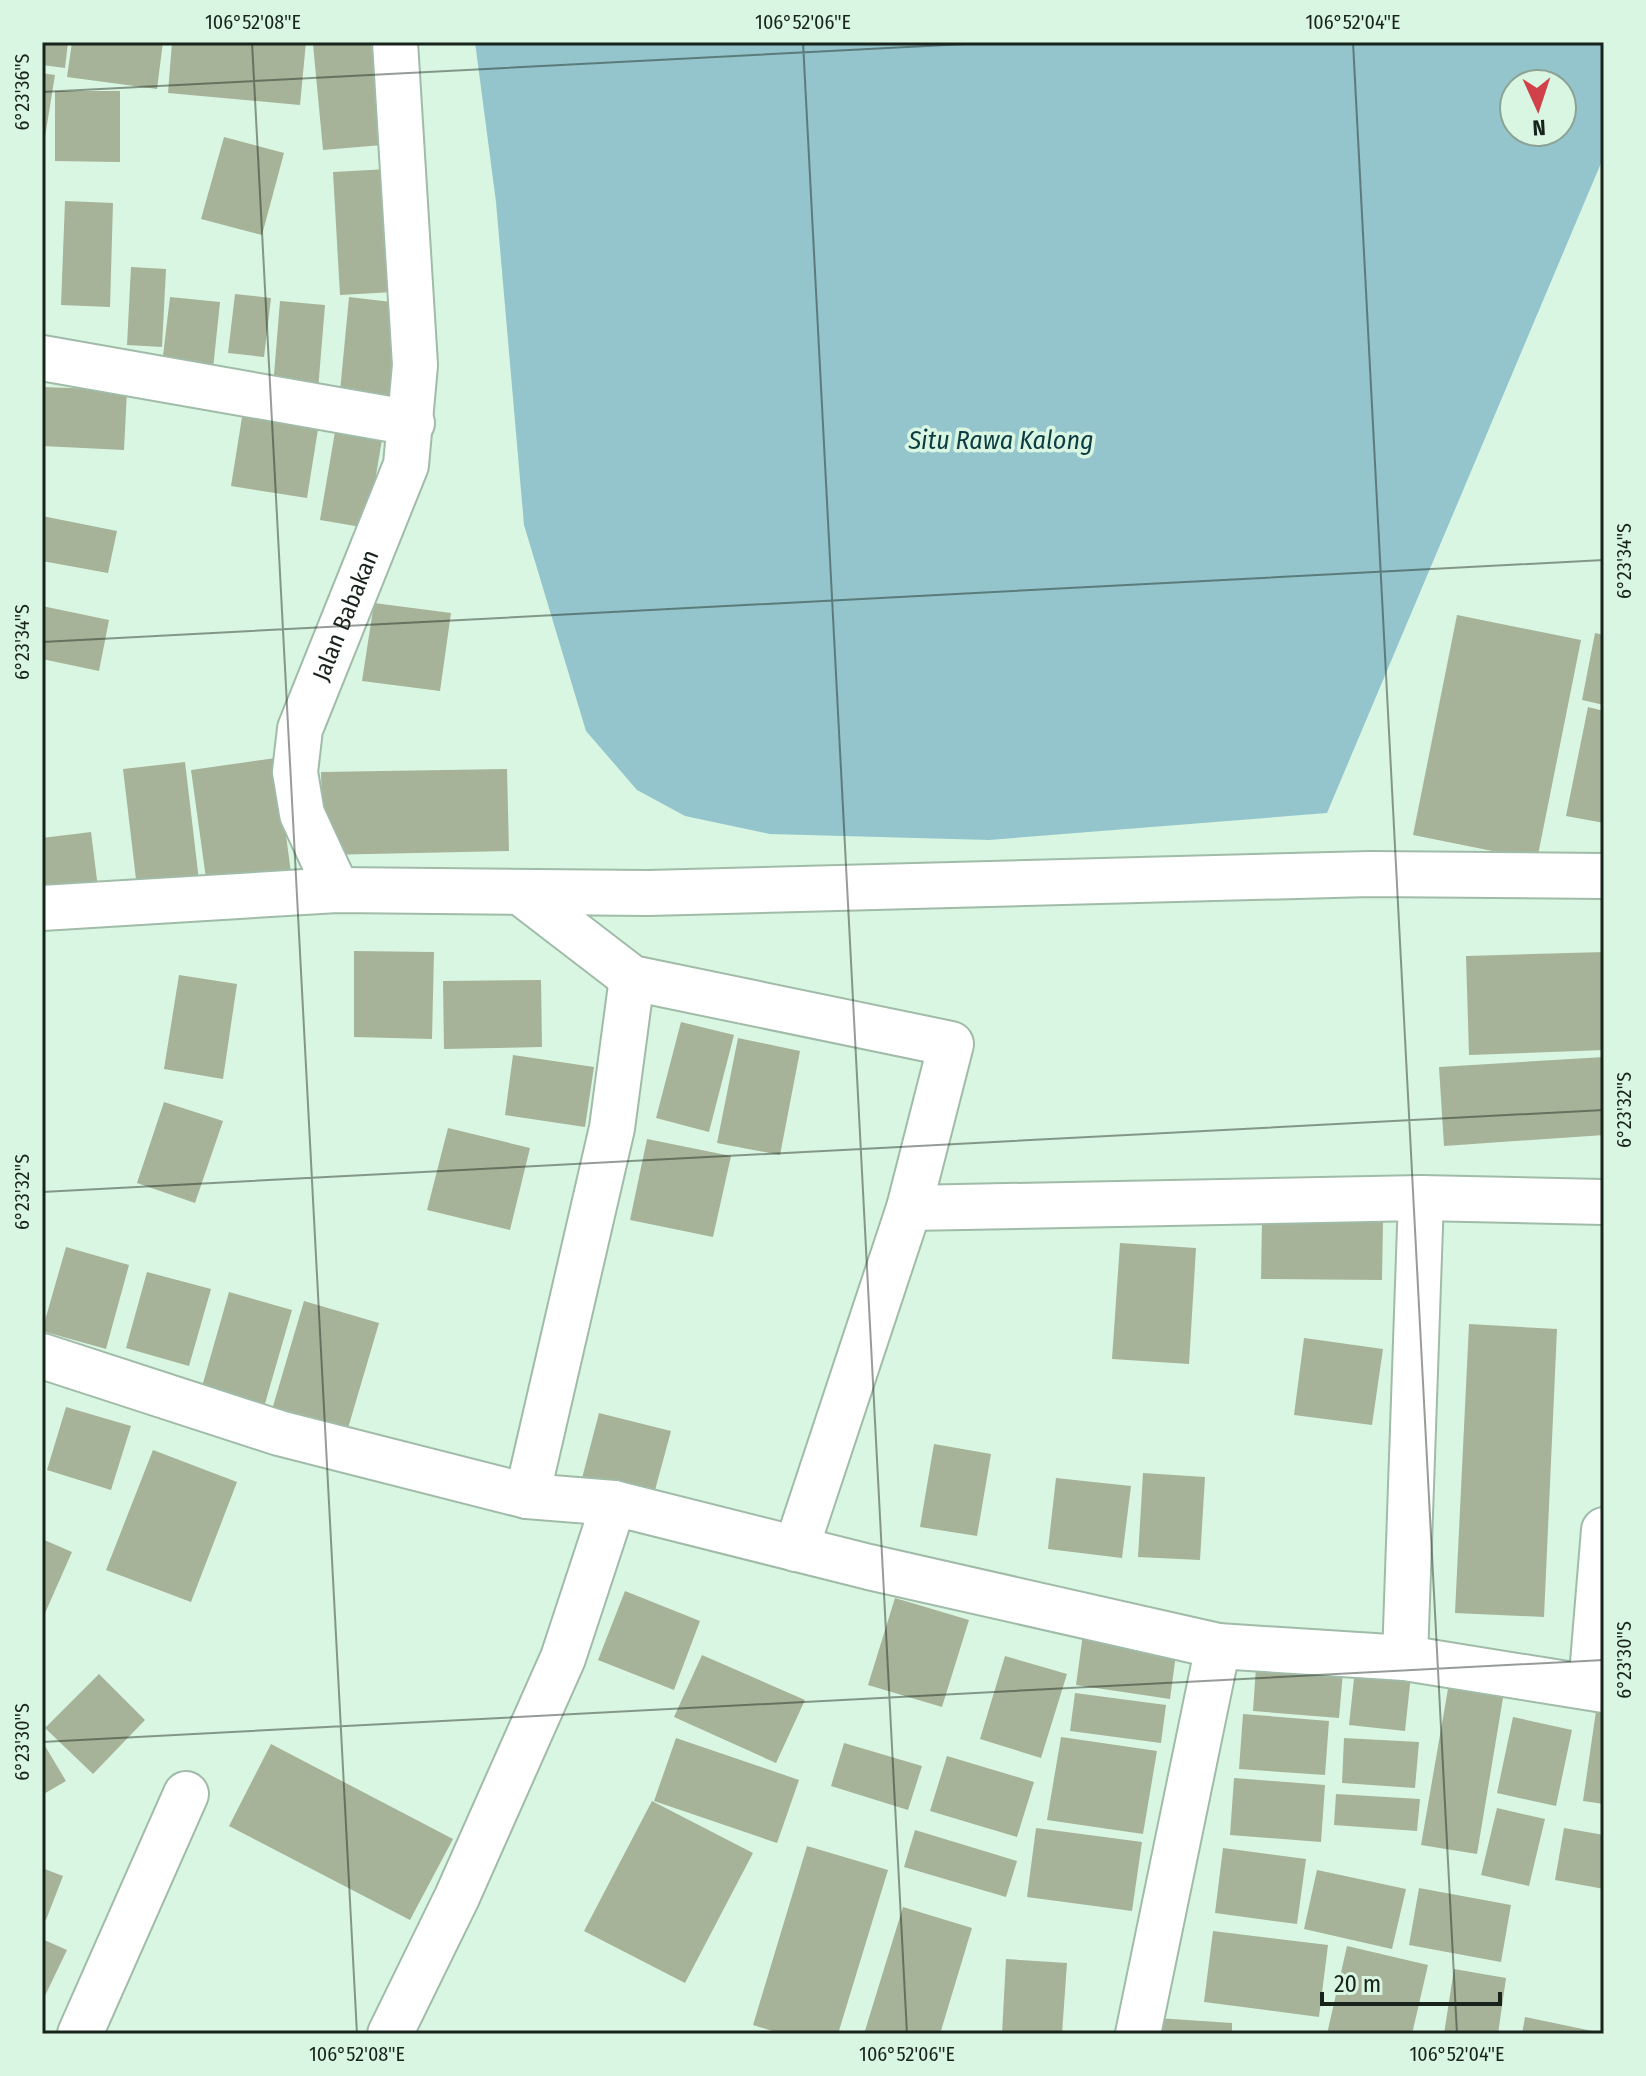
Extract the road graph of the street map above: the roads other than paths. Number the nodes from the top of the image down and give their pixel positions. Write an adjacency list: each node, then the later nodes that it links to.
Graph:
1 (395, 42): 3 (street, Jalan Babakan)
2 (42, 358): 3 (street)
3 (412, 423): 5 (street, Jalan Babakan)
4 (1604, 876): 6 (street)
5 (337, 890): 6 (street); 7 (street)
6 (520, 892): 8 (street)
7 (42, 908)
8 (632, 978): 11 (street); 13 (street)
9 (1421, 1198): 10 (street); 11 (street); 18 (street)
10 (1604, 1202)
11 (909, 1208): 16 (street)
12 (42, 1356): 13 (street)
13 (527, 1496): 14 (street)
14 (614, 1503): 16 (street); 22 (street)
15 (1604, 1530): 19 (street)
16 (796, 1549): 17 (street)
17 (1218, 1646): 18 (street); 23 (street)
18 (1405, 1658): 19 (street)
19 (1598, 1688)
20 (186, 1794): 21 (street)
21 (80, 2034)
22 (390, 2034)
23 (1138, 2034)

